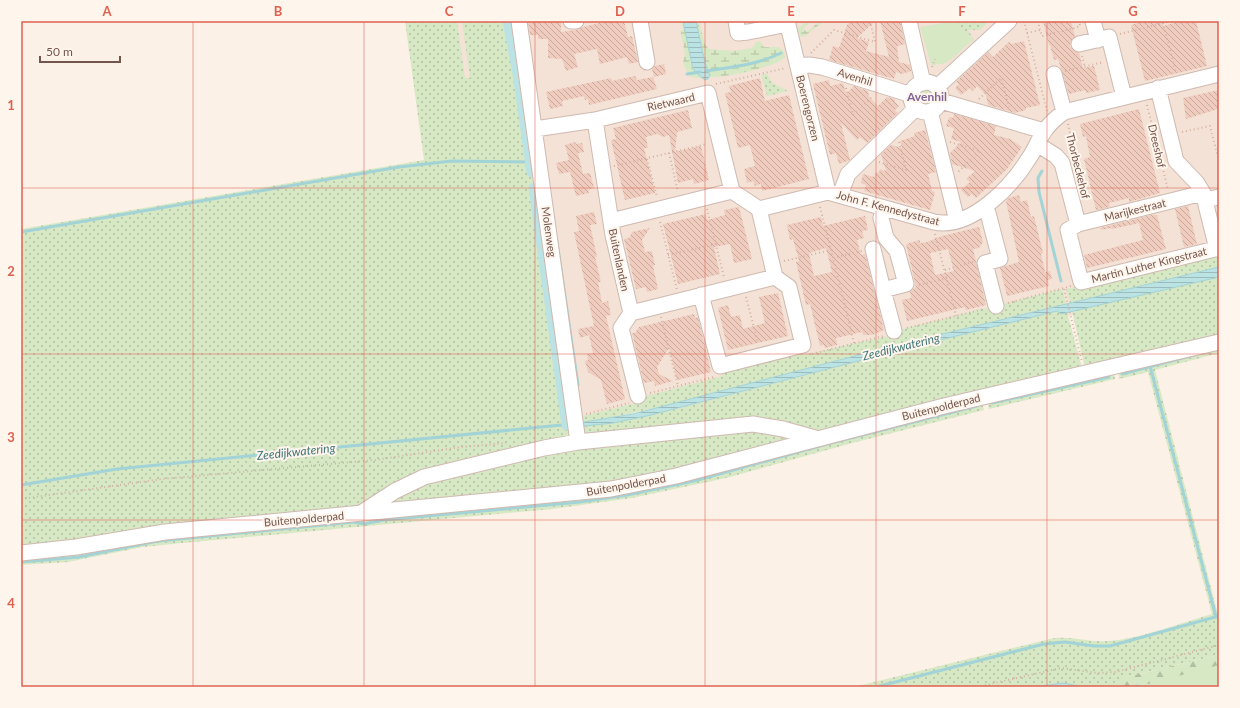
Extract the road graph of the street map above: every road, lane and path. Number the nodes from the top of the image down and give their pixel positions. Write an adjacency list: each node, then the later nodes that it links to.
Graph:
1 (519, 21): 36 (street, Molenweg)
2 (571, 21): 3 (street)
3 (576, 21)
4 (640, 21): 21 (street)
5 (736, 21): 13 (street)
6 (909, 21): 29 (street)
7 (1009, 21): 29 (street)
8 (1024, 21): 16 (path)
9 (1038, 21): 15 (path)
10 (1079, 21): 15 (path)
11 (1093, 21): 18 (street)
12 (1172, 21): 14 (path)
13 (788, 22): 22 (street, Boerengorzen)
14 (1163, 23): 17 (path); 26 (path)
15 (1040, 30): 16 (path)
16 (1027, 34): 37 (path)
17 (1115, 35)
18 (1098, 40): 19 (street); 20 (street)
19 (1079, 44)
20 (1114, 59): 24 (path); 30 (street)
21 (647, 62)
22 (798, 66): 23 (street, Avenhil); 49 (street, Boerengorzen)
23 (842, 73): 27 (street, Avenhil); 27 (path)
24 (1054, 74): 32 (street)
25 (1219, 74): 26 (street, John F. Kennedystraat)
26 (1178, 84): 28 (street, John F. Kennedystraat)
27 (884, 86): 29 (street, Avenhil)
28 (1151, 90): 30 (street, John F. Kennedystraat); 38 (street, Dreeshof); 53 (path, Dreeshof)
29 (927, 97): 31 (street, Avenhil); 35 (street); 39 (street)
30 (1124, 97): 32 (street, John F. Kennedystraat)
31 (968, 109): 34 (street, Avenhil); 34 (path)
32 (1064, 112): 37 (street, John F. Kennedystraat); 61 (path, Thorbeckehof)
33 (595, 120): 36 (street, Rietwaard); 40 (street, Rietwaard); 45 (street, Buitenlanden)
34 (1013, 122): 37 (street, Avenhil)
35 (896, 128): 43 (street); 43 (path)
36 (534, 129): 93 (street, Molenweg)
37 (1044, 133): 54 (street, John F. Kennedystraat); 61 (street, Thorbeckehof)
38 (1170, 136): 44 (path, Dreeshof); 51 (street, Dreeshof)
39 (937, 138): 46 (street); 46 (path)
40 (720, 141): 41 (path); 47 (street, Rietwaard)
41 (669, 153): 42 (path); 48 (path)
42 (647, 158): 45 (path); 50 (path)
43 (864, 158): 49 (street)
44 (1219, 161)
45 (602, 169): 58 (street, Buitenlanden)
46 (948, 183): 59 (street)
47 (732, 191): 52 (street); 56 (street)
48 (674, 193)
49 (828, 194): 55 (street, John F. Kennedystraat); 56 (street); 65 (path)
50 (662, 196)
51 (1209, 197): 53 (street, Marijkestraat); 63 (street, Martin Luther Kingstraat)
52 (704, 198): 57 (street); 62 (path)
53 (1170, 201): 61 (street, Marijkestraat)
54 (985, 207): 59 (street, John F. Kennedystraat); 68 (street)
55 (884, 208): 60 (street, John F. Kennedystraat); 73 (street)
56 (759, 209): 69 (street)
57 (657, 210): 58 (street); 66 (path)
58 (610, 221): 82 (street, Buitenlanden)
59 (957, 221): 60 (street, John F. Kennedystraat)
60 (932, 222): 70 (path)
61 (1079, 225): 72 (street, Thorbeckehof)
62 (716, 244): 66 (path); 75 (path)
63 (1218, 248): 72 (street, Martin Luther Kingstraat)
64 (873, 249): 67 (path); 77 (street)
65 (831, 250): 67 (path); 69 (path)
66 (668, 255): 79 (path)
67 (833, 258): 86 (path)
68 (985, 263): 70 (path); 81 (street)
69 (774, 270): 74 (street); 87 (street)
70 (945, 270): 71 (path)
71 (947, 278): 73 (path); 83 (path)
72 (1081, 282): 76 (path)
73 (906, 284): 77 (street)
74 (743, 285): 75 (street); 88 (path)
75 (727, 289): 78 (street)
76 (1064, 289): 81 (path); 90 (path)
77 (884, 290): 84 (street)
78 (701, 295): 79 (street); 89 (street)
79 (680, 300): 80 (street)
80 (658, 306): 82 (street); 91 (path)
81 (996, 306): 83 (path)
82 (631, 313): 92 (street)
83 (956, 316): 84 (path)
84 (894, 331): 86 (path)
85 (1219, 342): 90 (street, Buitenpolderpad)
86 (854, 343): 87 (path)
87 (804, 345): 88 (street)
88 (761, 356): 89 (street)
89 (720, 366): 91 (path)
90 (1085, 374): 94 (street, Buitenpolderpad)
91 (678, 386): 92 (path)
92 (638, 396): 93 (path)
93 (575, 417): 95 (street, Molenweg)
94 (816, 438): 95 (street); 98 (street, Buitenpolderpad)
95 (578, 442): 98 (street)
96 (510, 443): 97 (path)
97 (21, 499)
98 (360, 513): 99 (street, Buitenpolderpad)
99 (21, 553)
100 (1219, 645): 101 (path)
101 (977, 687)

